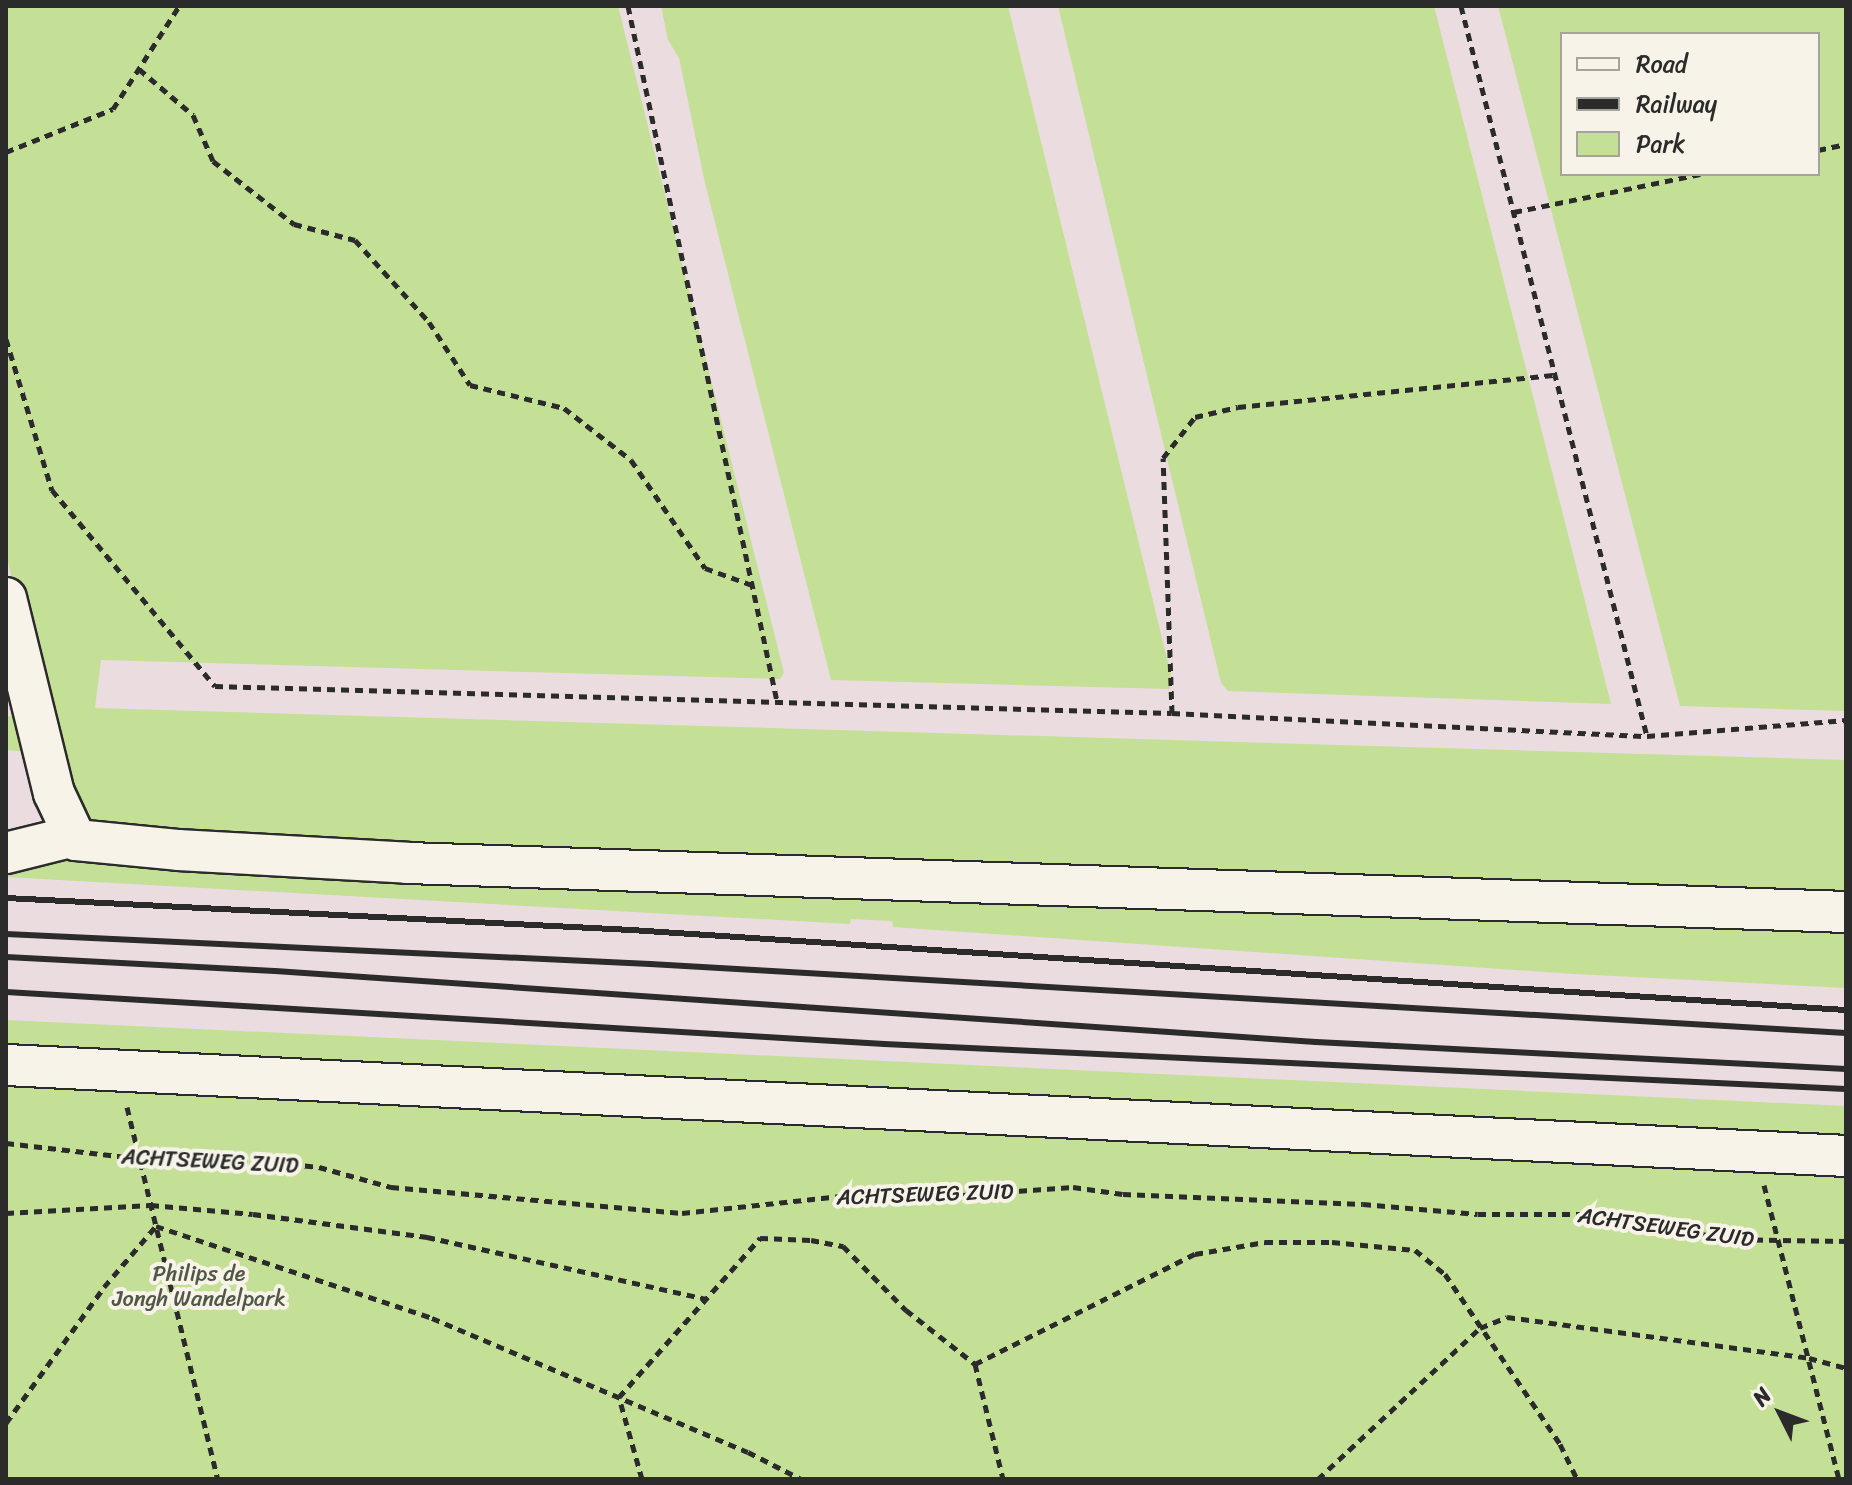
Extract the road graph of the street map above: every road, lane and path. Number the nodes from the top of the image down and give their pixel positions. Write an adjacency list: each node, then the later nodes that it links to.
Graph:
1 (179, 6): 4 (path)
2 (628, 6): 12 (path)
3 (1461, 6): 9 (path)
4 (139, 69): 7 (path); 12 (path)
5 (1846, 144): 6 (path)
6 (1820, 150)
7 (6, 152)
8 (1690, 176): 9 (path)
9 (1514, 212): 11 (path)
10 (6, 339): 14 (path)
11 (1555, 375): 15 (path); 17 (path)
12 (752, 585): 14 (path)
13 (6, 598): 18 (street)
14 (777, 702): 15 (path)
15 (1172, 713): 17 (path)
16 (1846, 720): 17 (path)
17 (1647, 736)
18 (74, 836): 19 (street); 20 (street)
19 (6, 853)
20 (1846, 912)
21 (6, 1065): 22 (street)
22 (118, 1070): 24 (street); 26 (path)
23 (6, 1143): 26 (path, ACHTSEWEG ZUID)
24 (1756, 1151): 25 (street); 30 (path)
25 (1846, 1156)
26 (141, 1160): 27 (path); 30 (path, ACHTSEWEG ZUID)
27 (151, 1205): 28 (path); 29 (path); 32 (path)
28 (6, 1213)
29 (156, 1226): 37 (path); 38 (path); 39 (path)
30 (1776, 1241): 31 (path, ACHTSEWEG ZUID); 34 (path)
31 (1846, 1241)
32 (707, 1299): 35 (path); 37 (path)
33 (1480, 1328): 34 (path); 35 (path); 43 (path); 44 (path)
34 (1809, 1358): 36 (path); 45 (path)
35 (975, 1364): 42 (path)
36 (1846, 1368)
37 (619, 1397): 40 (path); 41 (path)
38 (6, 1423)
39 (218, 1479)
40 (642, 1479)
41 (801, 1479)
42 (1003, 1479)
43 (1318, 1479)
44 (1577, 1479)
45 (1839, 1479)

